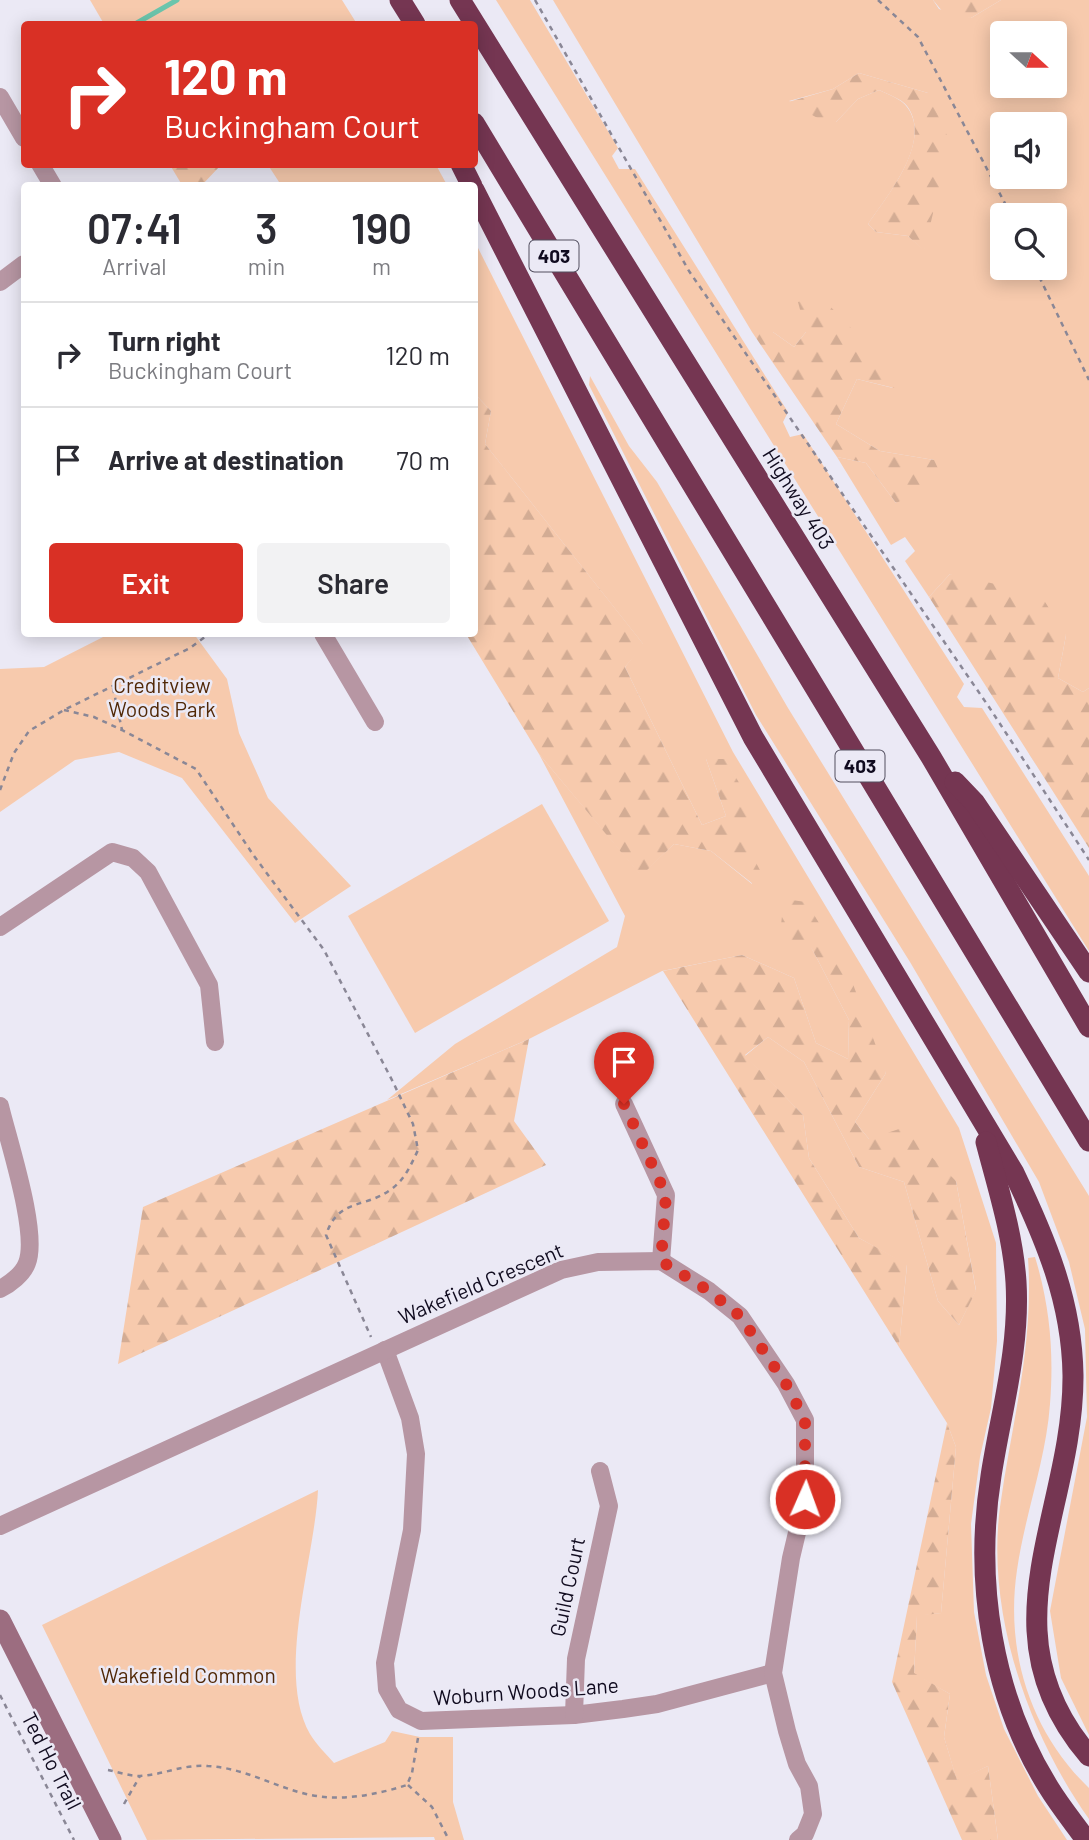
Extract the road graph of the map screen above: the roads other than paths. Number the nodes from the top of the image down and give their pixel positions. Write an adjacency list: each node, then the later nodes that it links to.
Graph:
1 (400, 0): 3 (highway)
2 (460, 0): 4 (highway, Highway 403 / 403)
3 (413, 21)
4 (473, 21)
5 (478, 29): 14 (highway, Highway 403 / 403)
6 (0, 97): 8 (street)
7 (478, 130): 22 (highway, 403)
8 (21, 133)
9 (478, 198): 21 (highway)
10 (21, 266): 11 (street)
11 (0, 282)
12 (325, 637): 13 (street)
13 (375, 722)
14 (931, 757): 16 (highway); 17 (highway, Highway 403 / 403)
15 (0, 927): 18 (street)
16 (1089, 972)
17 (1089, 1027)
18 (215, 1042)
19 (624, 1104): 23 (street)
20 (0, 1106): 24 (street)
21 (982, 1123): 31 (highway); 34 (highway)
22 (1089, 1141)
23 (661, 1261): 25 (street, Wakefield Crescent); 29 (street)
24 (0, 1289)
25 (382, 1352): 27 (street, Wakefield Crescent); 30 (street, Woburn Woods Lane)
26 (600, 1471): 30 (street, Guild Court)
27 (0, 1526)
28 (0, 1620): 32 (street)
29 (773, 1673): 30 (street, Woburn Woods Lane); 33 (street)
30 (574, 1715)
31 (1089, 1756)
32 (111, 1840)
33 (798, 1840)
34 (1086, 1840)

